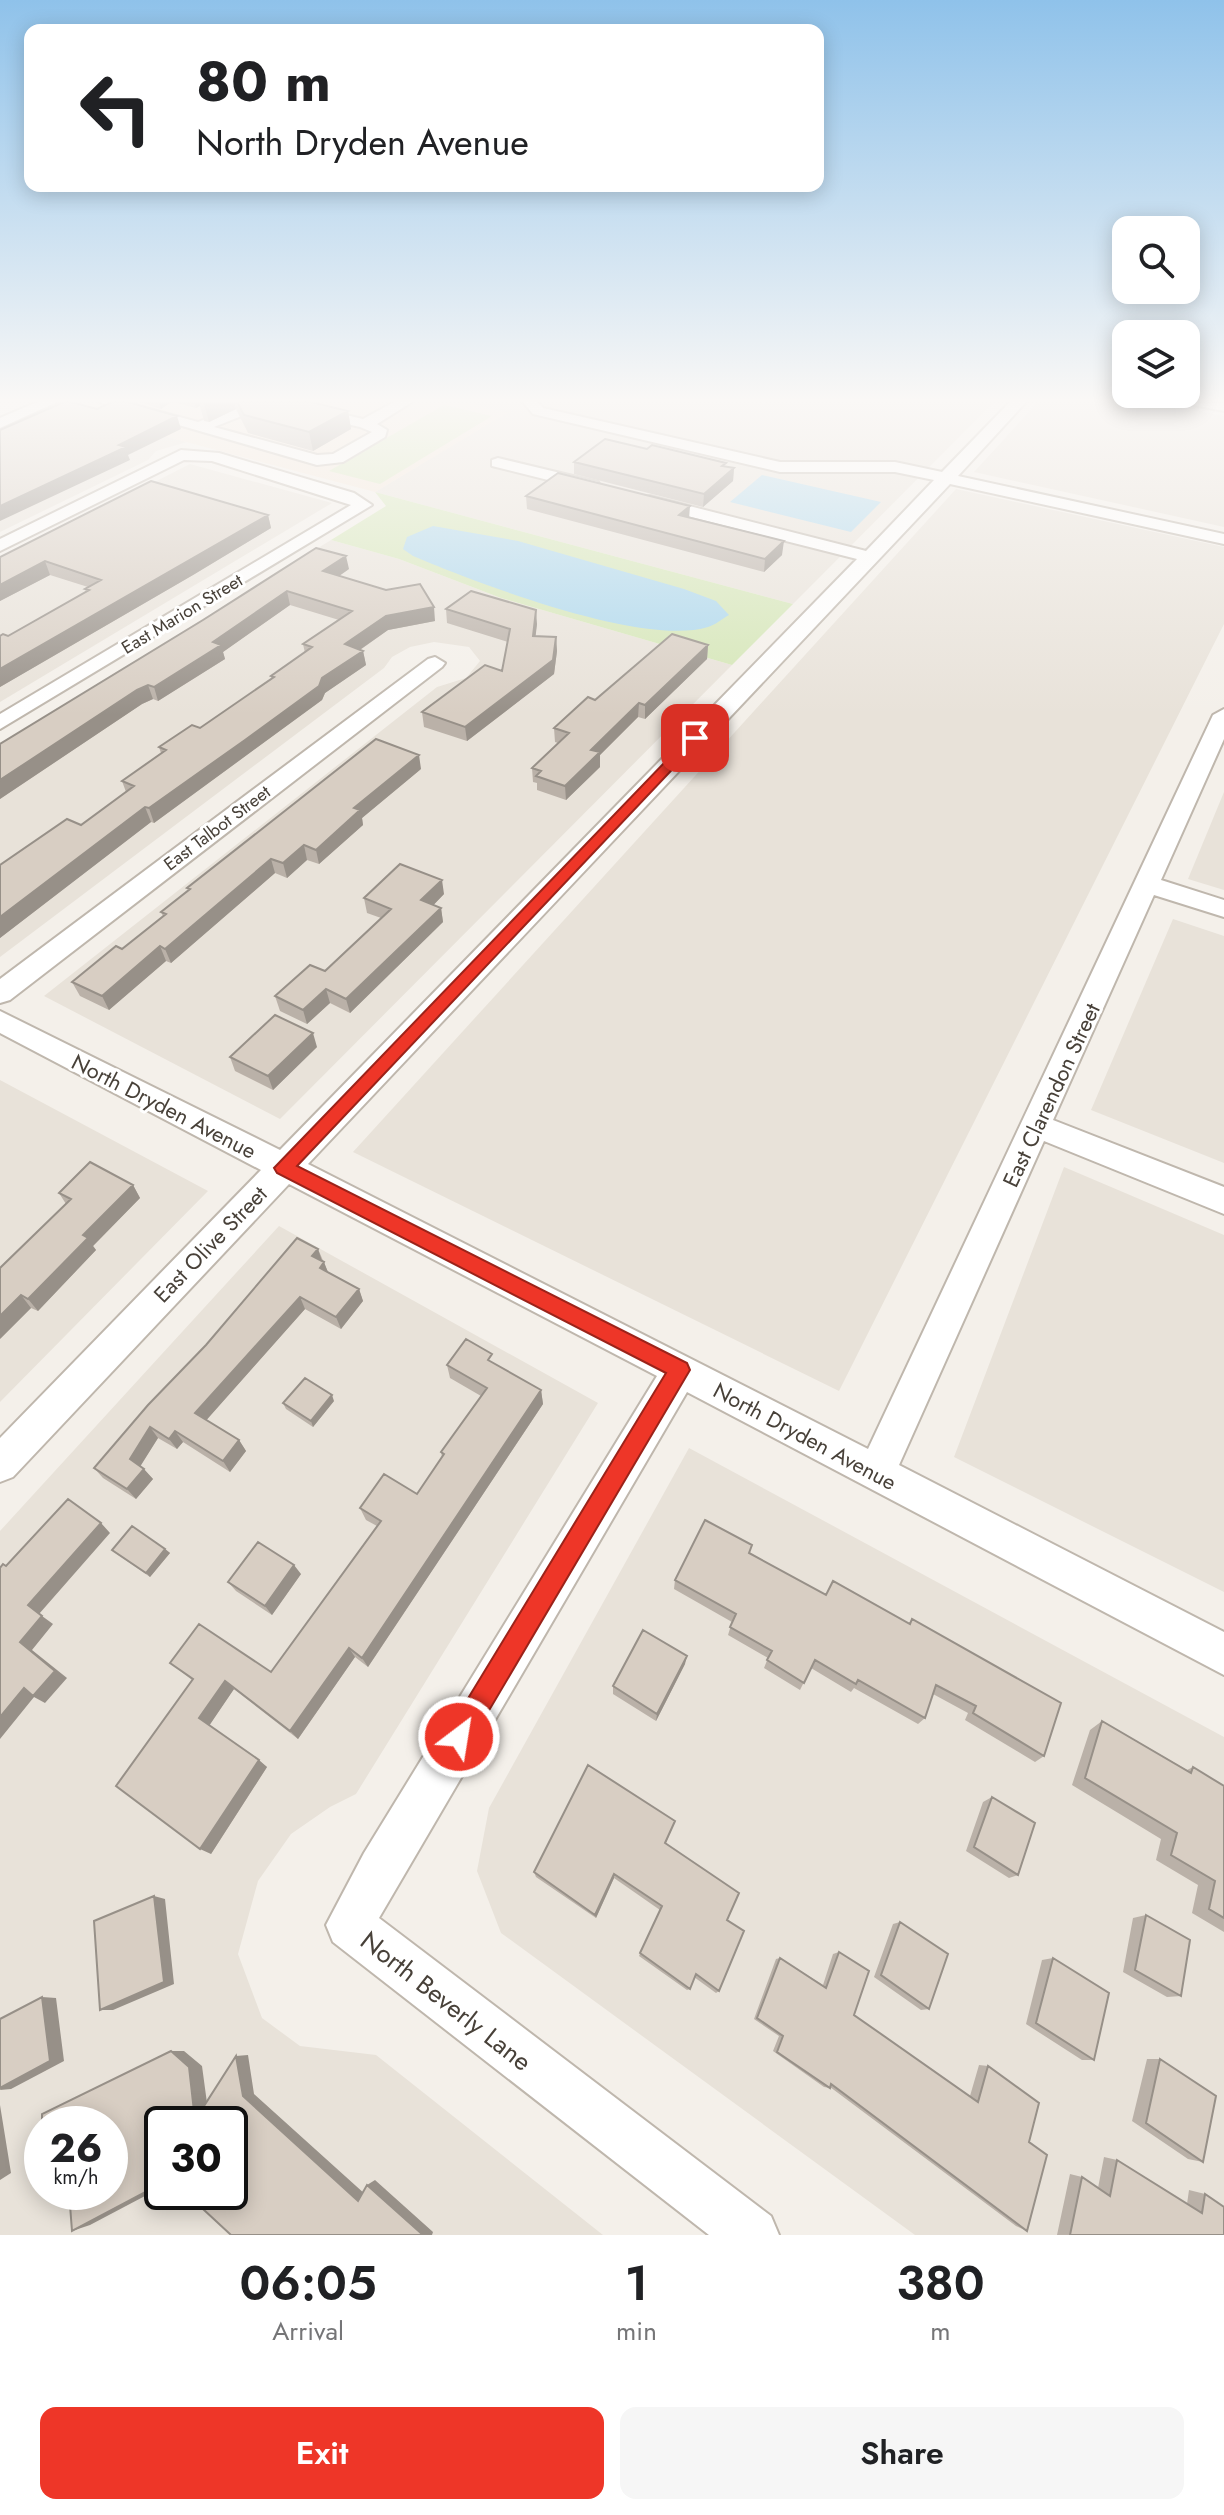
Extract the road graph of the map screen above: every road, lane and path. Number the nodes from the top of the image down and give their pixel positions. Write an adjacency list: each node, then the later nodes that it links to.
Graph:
1 (79, 506): 7 (street, East Marion Street)
2 (362, 506): 11 (street, East Marion Street)
3 (669, 506): 8 (street)
4 (917, 506): 8 (street, East Olive Street)
5 (1077, 506): 6 (street)
6 (1224, 539)
7 (0, 546)
8 (869, 557): 17 (street, East Olive Street)
9 (435, 663): 14 (street, East Talbot Street)
10 (1224, 715): 12 (street, East Clarendon Street)
11 (0, 723)
12 (1147, 884): 13 (street); 16 (street, East Clarendon Street)
13 (1224, 909)
14 (0, 993)
15 (0, 1021): 17 (street, North Dryden Avenue)
16 (1038, 1126): 18 (street); 21 (street, East Clarendon Street)
17 (284, 1168): 19 (street, North Dryden Avenue); 20 (street, East Olive Street)
18 (1224, 1201)
19 (680, 1370): 21 (street, North Dryden Avenue); 23 (street, North Beverly Lane)
20 (0, 1464)
21 (876, 1473): 22 (street, North Dryden Avenue)
22 (1224, 1654)
23 (752, 2235)

